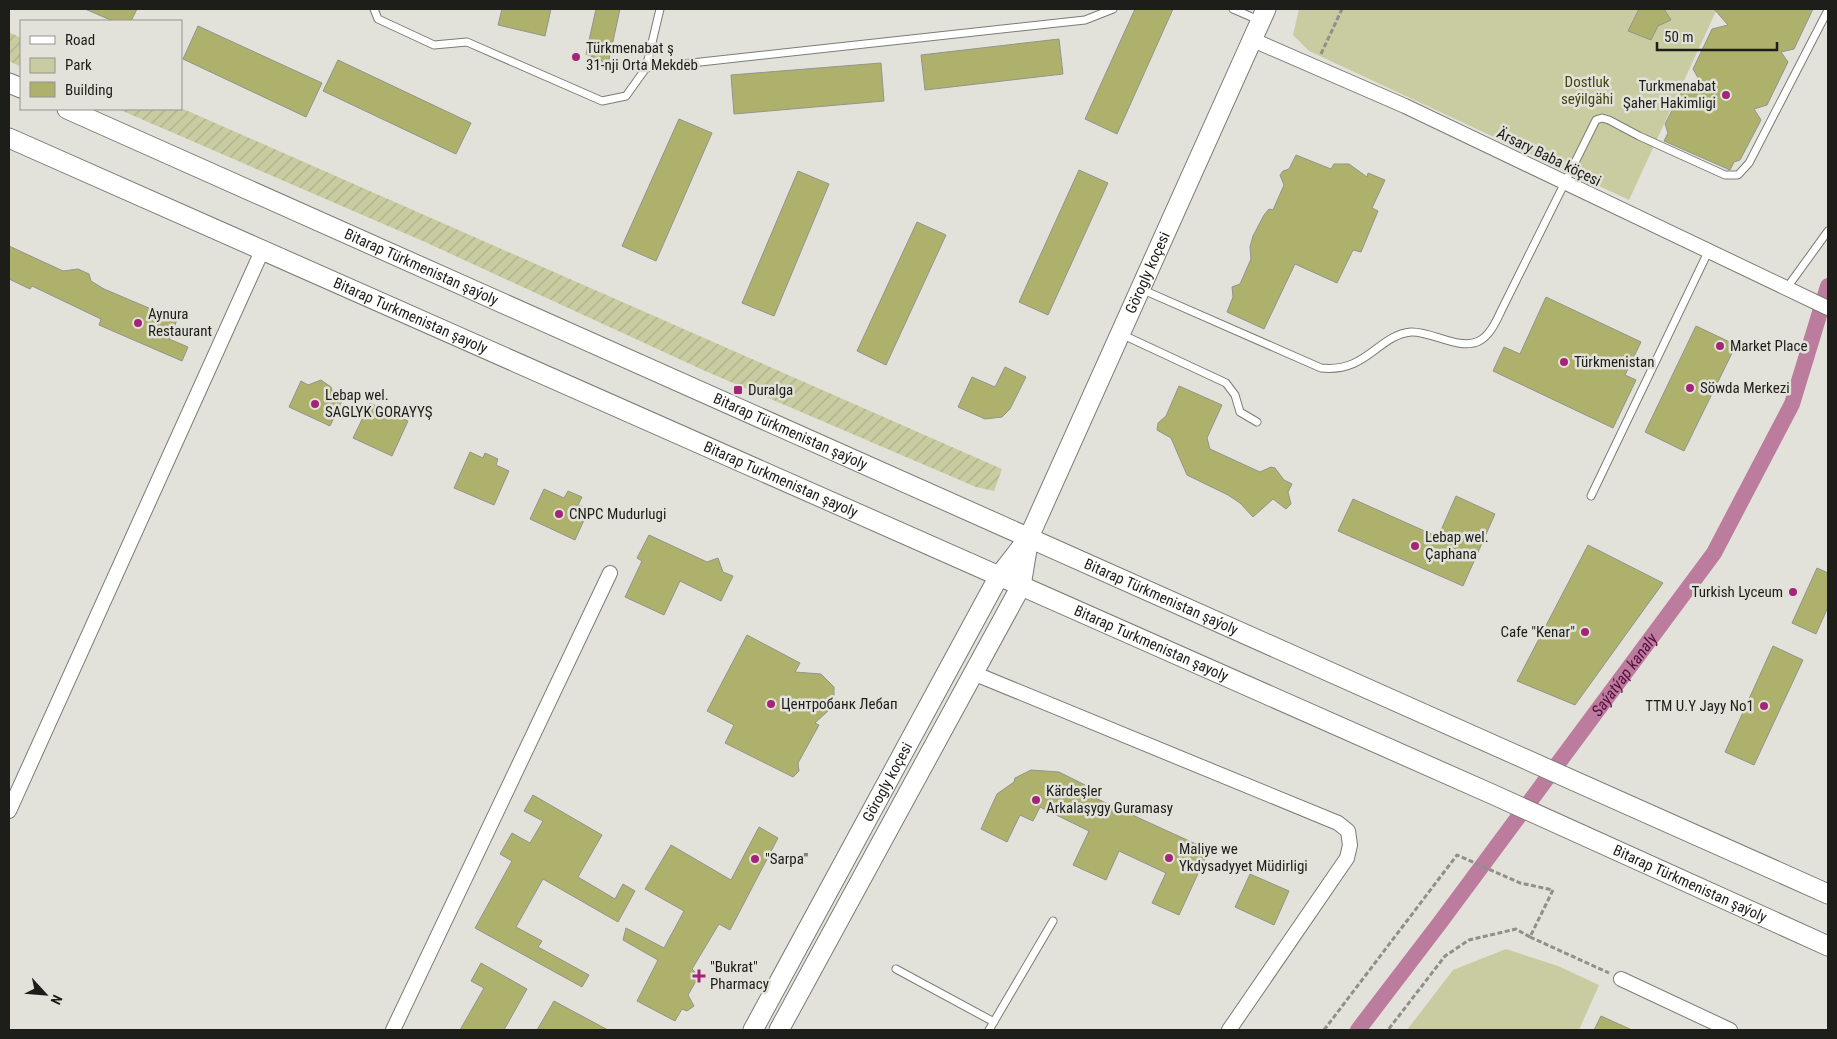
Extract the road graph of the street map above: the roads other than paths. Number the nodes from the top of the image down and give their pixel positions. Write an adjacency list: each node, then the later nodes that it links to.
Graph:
1 (374, 9): 8 (lane)
2 (660, 9): 8 (lane)
3 (1113, 9): 8 (lane)
4 (1233, 9): 6 (lane)
5 (1828, 10): 11 (lane)
6 (1264, 15): 7 (main road, Görogly koçesi)
7 (1253, 40): 11 (street, Ärsary Baba köçesi); 15 (main road, Görogly koçesi)
8 (646, 68)
9 (69, 110): 21 (main road, Bitarap Türkmenistan şaýoly)
10 (9, 138): 13 (main road, Bitarap Turkmenistan şayoly)
11 (1566, 184): 14 (street, Ärsary Baba köçesi); 15 (lane)
12 (1828, 231): 16 (lane)
13 (262, 250): 23 (main road, Bitarap Turkmenistan şayoly); 26 (street)
14 (1708, 252): 16 (street, Ärsary Baba köçesi); 20 (lane)
15 (1141, 289): 18 (main road, Görogly koçesi)
16 (1786, 289): 17 (street, Ärsary Baba köçesi)
17 (1828, 308)
18 (1121, 334): 19 (lane); 21 (main road, Görogly koçesi)
19 (1257, 422)
20 (1591, 496)
21 (1029, 537): 23 (main road, Görogly koçesi); 24 (main road, Görogly koçesi); 28 (main road, Bitarap Türkmenistan şaýoly)
22 (610, 573): 34 (street)
23 (999, 576): 24 (main road, Bitarap Turkmenistan şayoly); 35 (main road, Görogly koçesi)
24 (1021, 586): 25 (main road, Görogly koçesi); 27 (main road, Bitarap Turkmenistan şayoly)
25 (973, 673): 36 (main road, Görogly koçesi); 38 (street)
26 (9, 811)
27 (1552, 822): 30 (main road, Bitarap Türkmenistan şaýoly)
28 (1828, 894)
29 (1053, 921): 33 (lane)
30 (1828, 946)
31 (896, 969): 33 (lane)
32 (1621, 980): 39 (street)
33 (994, 1022): 37 (lane)
34 (393, 1030)
35 (753, 1030)
36 (779, 1030)
37 (989, 1030)
38 (1229, 1030)
39 (1730, 1030)

